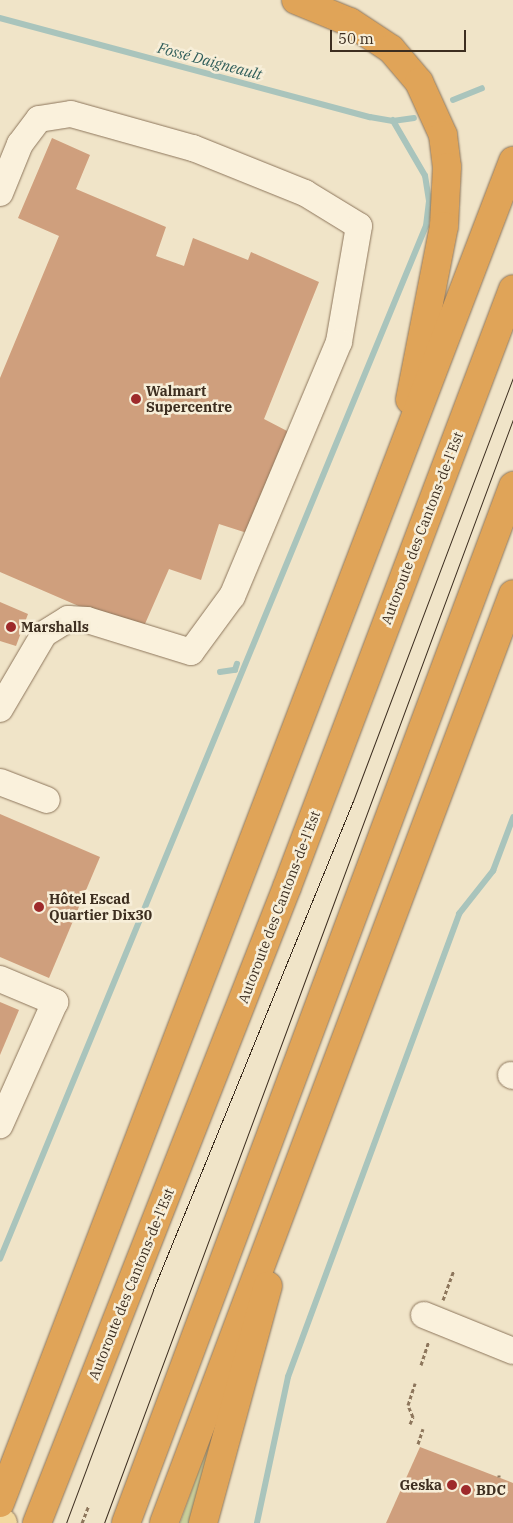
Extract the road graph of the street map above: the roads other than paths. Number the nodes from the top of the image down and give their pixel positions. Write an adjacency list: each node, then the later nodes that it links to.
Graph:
1 (296, 0): 6 (highway)
2 (10, 140): 4 (lane); 9 (lane)
3 (513, 161): 6 (highway)
4 (0, 193)
5 (513, 289): 18 (highway, Autoroute des Cantons-de-l'Est)
6 (399, 462): 17 (highway)
7 (513, 486): 19 (highway)
8 (513, 594): 14 (highway)
9 (0, 709)
10 (0, 782): 11 (lane)
11 (0, 797)
12 (0, 979): 13 (lane)
13 (0, 1126)
14 (299, 1161): 20 (highway); 21 (highway)
15 (433, 1310): 16 (lane)
16 (513, 1351)
17 (0, 1504)
18 (37, 1523)
19 (126, 1523)
20 (164, 1523)
21 (203, 1523)

